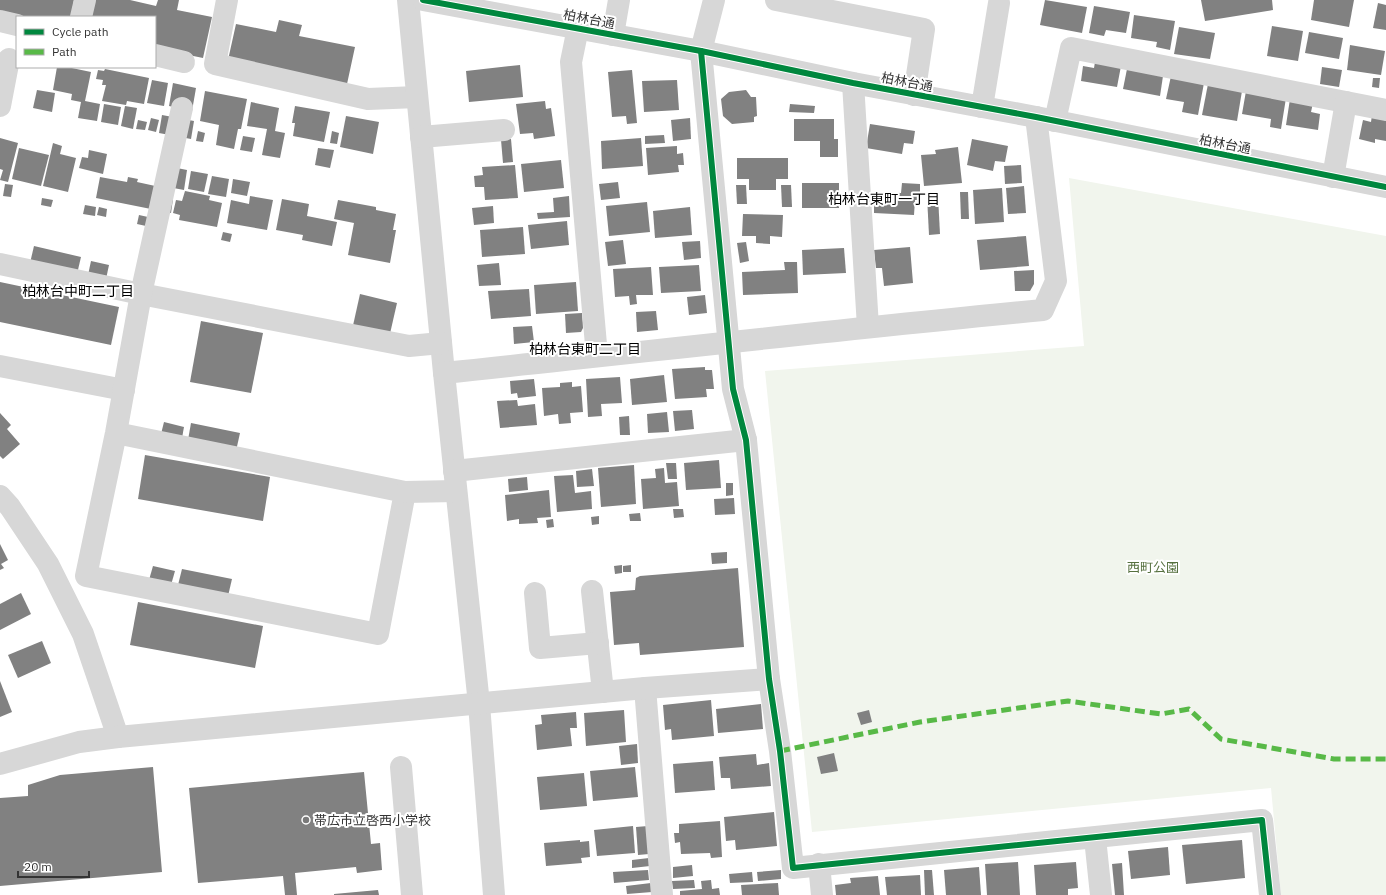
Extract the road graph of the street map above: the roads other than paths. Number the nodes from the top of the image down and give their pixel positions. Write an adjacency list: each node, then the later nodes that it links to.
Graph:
1 (84, 0): 9 (street)
2 (228, 0): 20 (street)
3 (408, 0): 20 (street)
4 (423, 0): 12 (street, 柏林台通)
5 (619, 0): 13 (street)
6 (714, 0): 14 (street)
7 (776, 0): 19 (street)
8 (999, 3): 23 (street)
9 (81, 16)
10 (0, 21): 11 (street)
11 (16, 25)
12 (578, 28): 13 (street, 柏林台通); 36 (street)
13 (613, 35): 14 (street, 柏林台通)
14 (701, 51): 18 (street, 柏林台通); 35 (street)
15 (156, 55): 17 (street)
16 (9, 59): 22 (street)
17 (184, 62)
18 (853, 83): 19 (street, 柏林台通); 33 (street)
19 (914, 95): 23 (street, 柏林台通)
20 (418, 97): 28 (street)
21 (1346, 102): 25 (street); 26 (street); 29 (street)
22 (0, 106)
23 (982, 107): 26 (street, 柏林台通)
24 (182, 108): 32 (street)
25 (1386, 110)
26 (1046, 119): 29 (street, 柏林台通); 33 (street)
27 (504, 130): 28 (street)
28 (421, 137): 34 (street)
29 (1333, 177): 30 (street, 柏林台通)
30 (1386, 187)
31 (0, 264): 32 (street)
32 (141, 294): 34 (street); 39 (street)
33 (868, 327): 35 (street)
34 (441, 343): 38 (street)
35 (728, 343): 36 (street); 41 (street)
36 (597, 356): 38 (street)
37 (0, 366): 39 (street)
38 (444, 373): 42 (street)
39 (124, 390): 40 (street)
40 (116, 433): 43 (street); 43 (street)
41 (746, 440): 42 (street); 48 (street)
42 (455, 481): 43 (street); 51 (street)
43 (405, 492)
44 (0, 496): 52 (street)
45 (592, 591): 47 (street)
46 (535, 593): 47 (street)
47 (598, 643): 50 (street)
48 (769, 679): 49 (street); 56 (street)
49 (645, 688): 50 (street); 59 (street)
50 (603, 692): 51 (street)
51 (479, 704): 52 (street); 58 (street)
52 (118, 737): 53 (street)
53 (0, 764)
54 (401, 767): 57 (street)
55 (1095, 838): 56 (street); 61 (street); 62 (street)
56 (819, 864): 60 (street)
57 (412, 895)
58 (494, 895)
59 (662, 895)
60 (822, 895)
61 (1101, 895)
62 (1270, 895)

